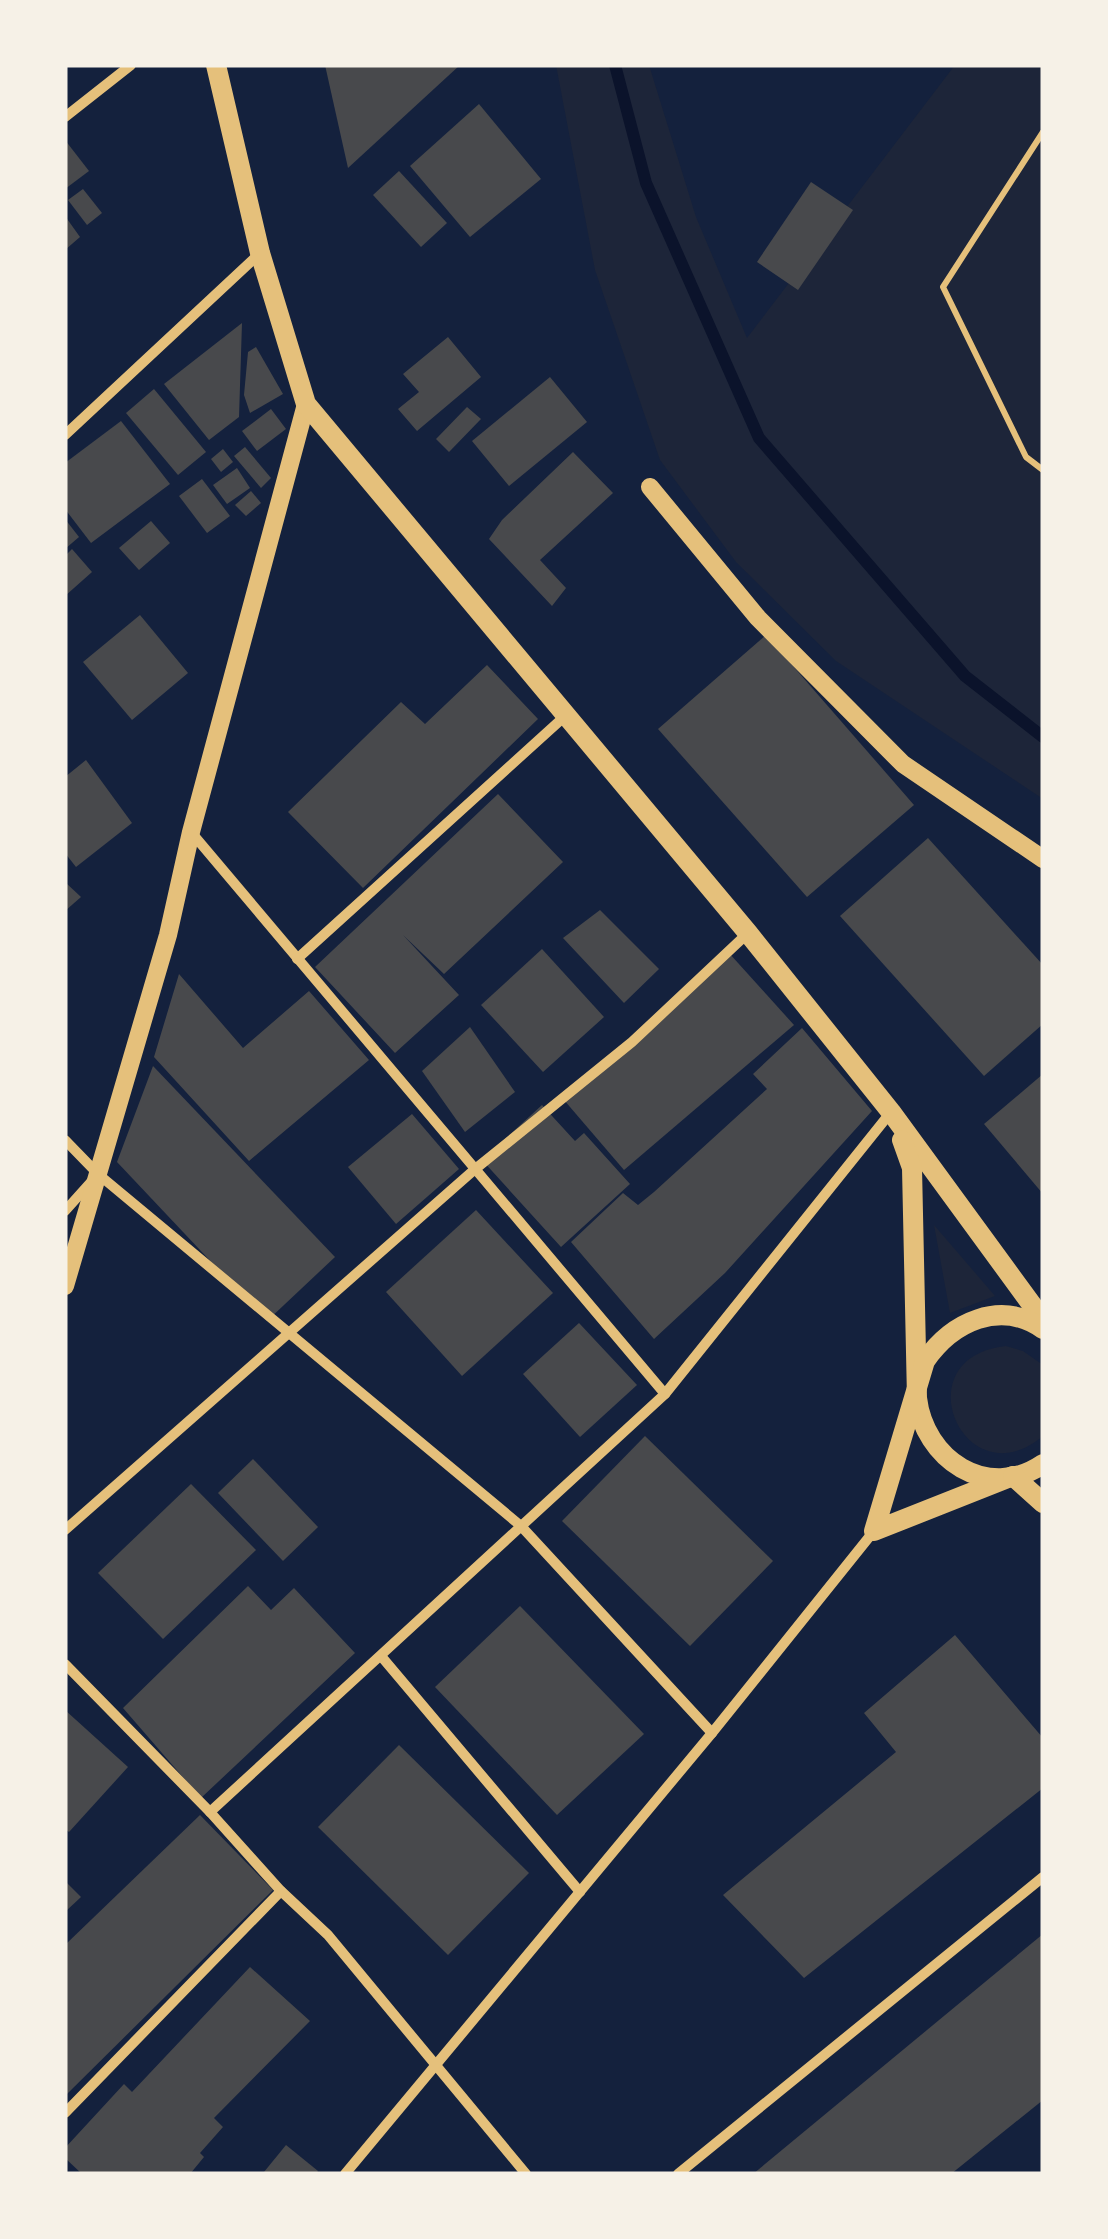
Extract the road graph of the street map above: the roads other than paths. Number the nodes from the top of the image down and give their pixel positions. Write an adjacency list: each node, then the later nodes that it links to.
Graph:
1 (132, 65): 3 (street)
2 (216, 65): 4 (main road)
3 (65, 117)
4 (260, 253): 5 (main road); 6 (street)
5 (306, 404): 8 (main road); 9 (street)
6 (65, 435)
7 (650, 488): 10 (street)
8 (564, 717): 11 (main road); 12 (street)
9 (190, 832): 12 (street); 16 (street)
10 (1043, 859)
11 (748, 932): 13 (main road); 15 (street)
12 (297, 958): 15 (street)
13 (893, 1115): 19 (main road); 22 (main road); 23 (street)
14 (65, 1140): 16 (street)
15 (474, 1170): 21 (street); 23 (street)
16 (98, 1174): 17 (street); 18 (street); 21 (street)
17 (65, 1211)
18 (65, 1286)
19 (1043, 1320)
20 (1043, 1329): 22 (main road)
21 (290, 1334): 27 (street); 28 (street)
22 (918, 1381): 25 (main road); 29 (main road)
23 (665, 1394): 27 (street)
24 (1043, 1464): 25 (main road)
25 (1013, 1476): 26 (main road); 29 (main road)
26 (1043, 1503)
27 (521, 1526): 30 (street); 32 (street)
28 (65, 1530)
29 (874, 1532): 32 (street)
30 (382, 1656): 33 (street); 36 (street)
31 (65, 1664): 33 (street)
32 (712, 1733): 36 (street)
33 (210, 1812): 35 (street)
34 (1043, 1877): 41 (street)
35 (281, 1892): 37 (street); 38 (street)
36 (580, 1892): 37 (street)
37 (437, 2064): 39 (street); 40 (street)
38 (65, 2112)
39 (345, 2174)
40 (526, 2174)
41 (678, 2174)

